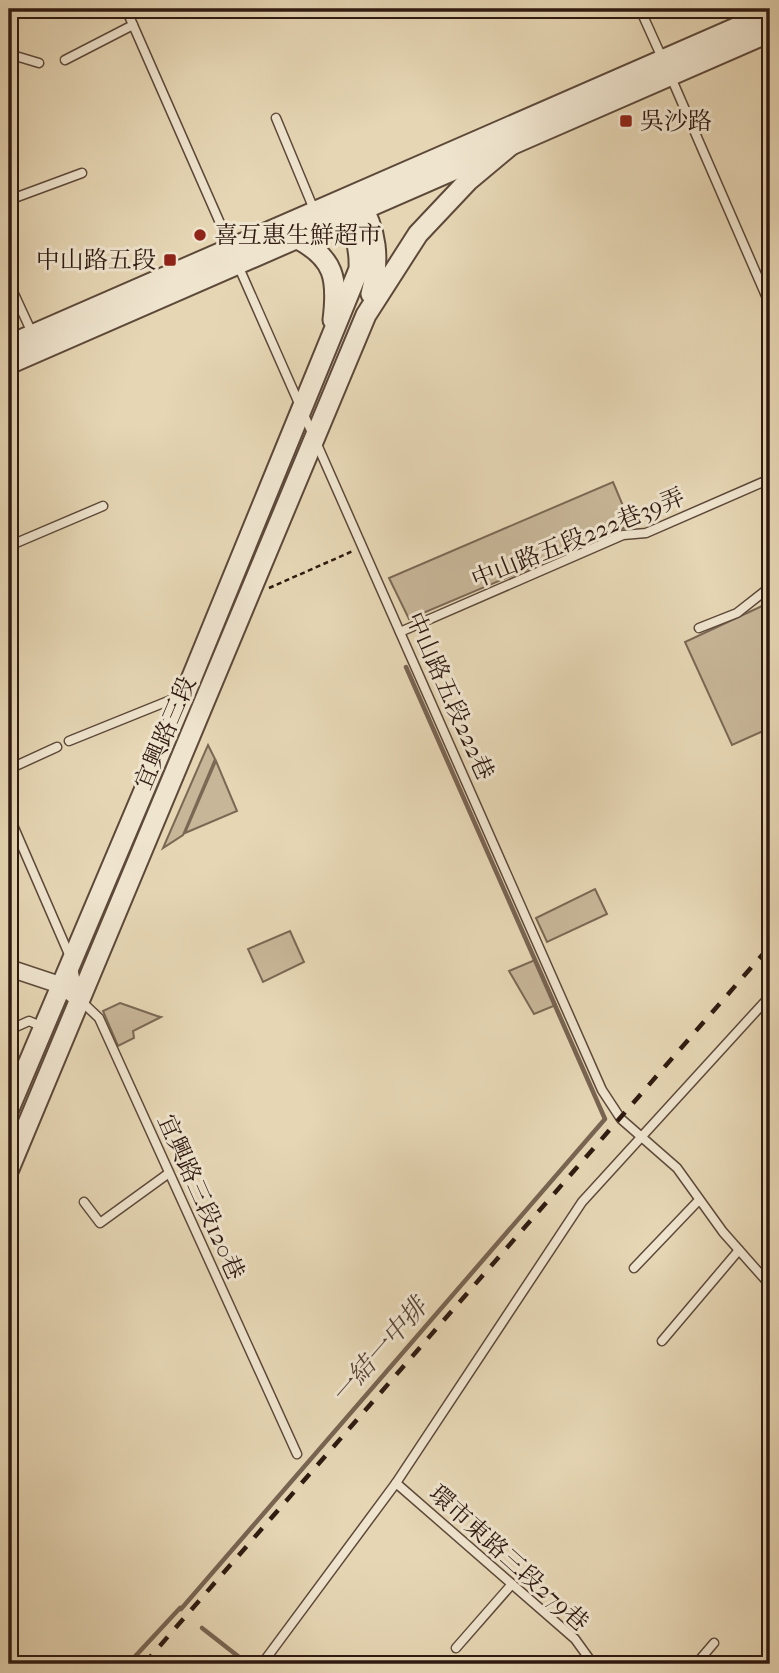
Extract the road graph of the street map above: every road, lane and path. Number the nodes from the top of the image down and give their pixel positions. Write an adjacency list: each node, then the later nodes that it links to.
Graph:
1 (126, 9): 4 (lane, 中山路五段222巷)
2 (640, 9): 9 (lane)
3 (770, 13): 9 (street)
4 (133, 25): 7 (lane); 17 (lane, 中山路五段222巷)
5 (770, 32): 9 (street)
6 (9, 54): 8 (lane)
7 (65, 60)
8 (39, 63)
9 (667, 69): 11 (street); 14 (street); 19 (lane)
10 (276, 118): 15 (lane)
11 (511, 145): 14 (street); 20 (street, 宜興路三段)
12 (82, 173): 13 (lane)
13 (9, 200)
14 (353, 206): 15 (street); 16 (street); 20 (street, 宜興路三段); 21 (street, 宜興路三段)
15 (315, 213): 17 (street)
16 (296, 239): 17 (street); 21 (street, 宜興路三段)
17 (235, 257): 22 (street); 25 (lane, 中山路五段222巷)
18 (9, 283): 22 (lane)
19 (770, 305)
20 (366, 315): 26 (street, 宜興路三段)
21 (332, 335): 25 (street, 宜興路三段)
22 (36, 343): 23 (street); 24 (street)
23 (9, 345)
24 (9, 364)
25 (302, 410): 26 (lane, 中山路五段222巷); 35 (street, 宜興路三段)
26 (314, 437): 30 (lane, 中山路五段222巷); 32 (street, 宜興路三段)
27 (770, 480): 34 (lane, 中山路五段222巷39弄)
28 (103, 506): 29 (lane)
29 (9, 546)
30 (362, 547): 32 (path); 34 (lane, 中山路五段222巷)
31 (770, 587): 33 (lane)
32 (247, 597): 44 (street, 宜興路三段)
33 (699, 628)
34 (400, 632): 48 (lane, 中山路五段222巷)
35 (185, 694): 36 (lane); 40 (street, 宜興路三段)
36 (69, 741)
37 (57, 747): 38 (lane)
38 (9, 769)
39 (9, 816): 40 (lane, 宜興路三段120巷)
40 (71, 959): 42 (street, 宜興路三段); 44 (lane, 宜興路三段120巷)
41 (9, 968): 42 (street)
42 (63, 985): 44 (street); 45 (street, 宜興路三段)
43 (770, 996): 48 (lane)
44 (80, 1000): 49 (street, 宜興路三段); 50 (lane, 宜興路三段120巷)
45 (43, 1027): 46 (lane); 47 (street, 宜興路三段)
46 (9, 1030)
47 (11, 1098)
48 (641, 1135): 51 (lane, 中山路五段222巷); 58 (lane)
49 (9, 1169)
50 (169, 1173): 52 (lane); 57 (lane, 宜興路三段120巷)
51 (699, 1199): 53 (lane, 中山路五段222巷); 54 (lane)
52 (84, 1202)
53 (739, 1250): 55 (lane, 中山路五段222巷); 56 (lane)
54 (634, 1268)
55 (770, 1283)
56 (663, 1341)
57 (297, 1454)
58 (396, 1483): 59 (lane, 環市東路三段279巷); 62 (lane)
59 (512, 1584): 61 (lane); 63 (lane, 環市東路三段279巷)
60 (714, 1643): 64 (lane)
61 (456, 1647)
62 (262, 1664)
63 (593, 1664)
64 (695, 1664)

